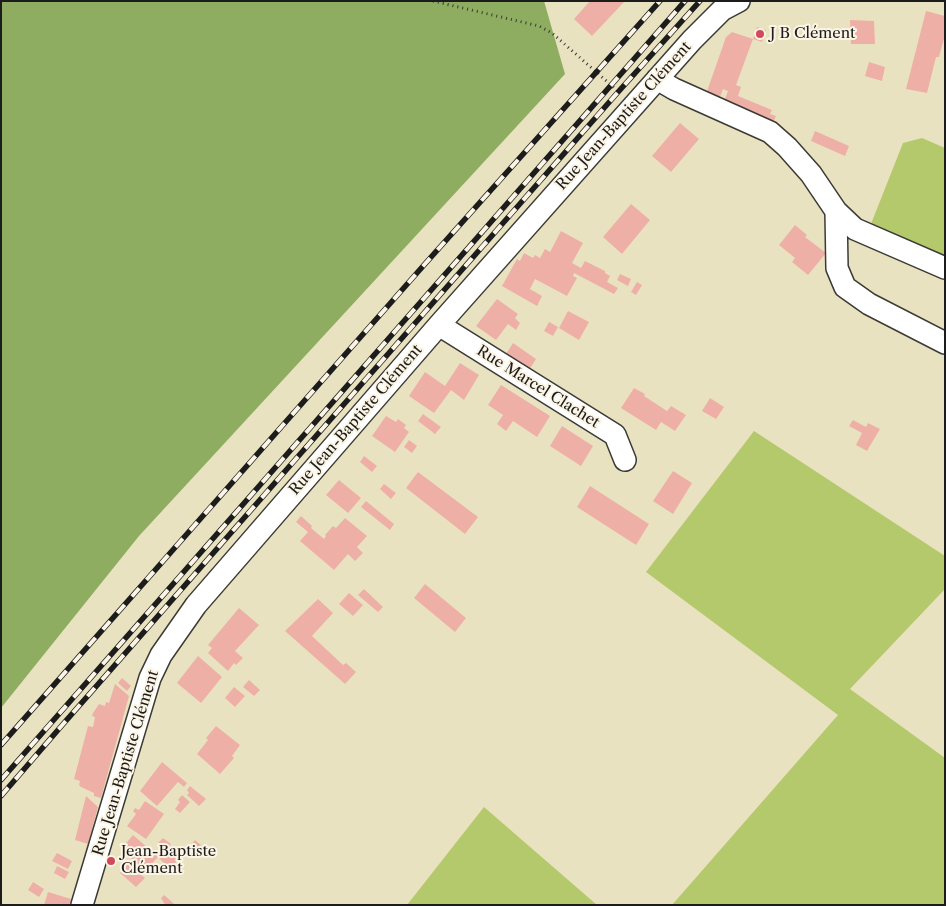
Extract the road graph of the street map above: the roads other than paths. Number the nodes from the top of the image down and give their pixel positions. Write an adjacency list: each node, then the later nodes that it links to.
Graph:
1 (739, 1): 2 (street, Rue Jean-Baptiste Clément)
2 (657, 79): 3 (street); 5 (street, Rue Jean-Baptiste Clément)
3 (836, 211): 4 (street); 6 (street)
4 (945, 268)
5 (439, 325): 7 (street, Rue Marcel Clachet); 8 (street, Rue Jean-Baptiste Clément)
6 (945, 343)
7 (625, 460)
8 (82, 905)

